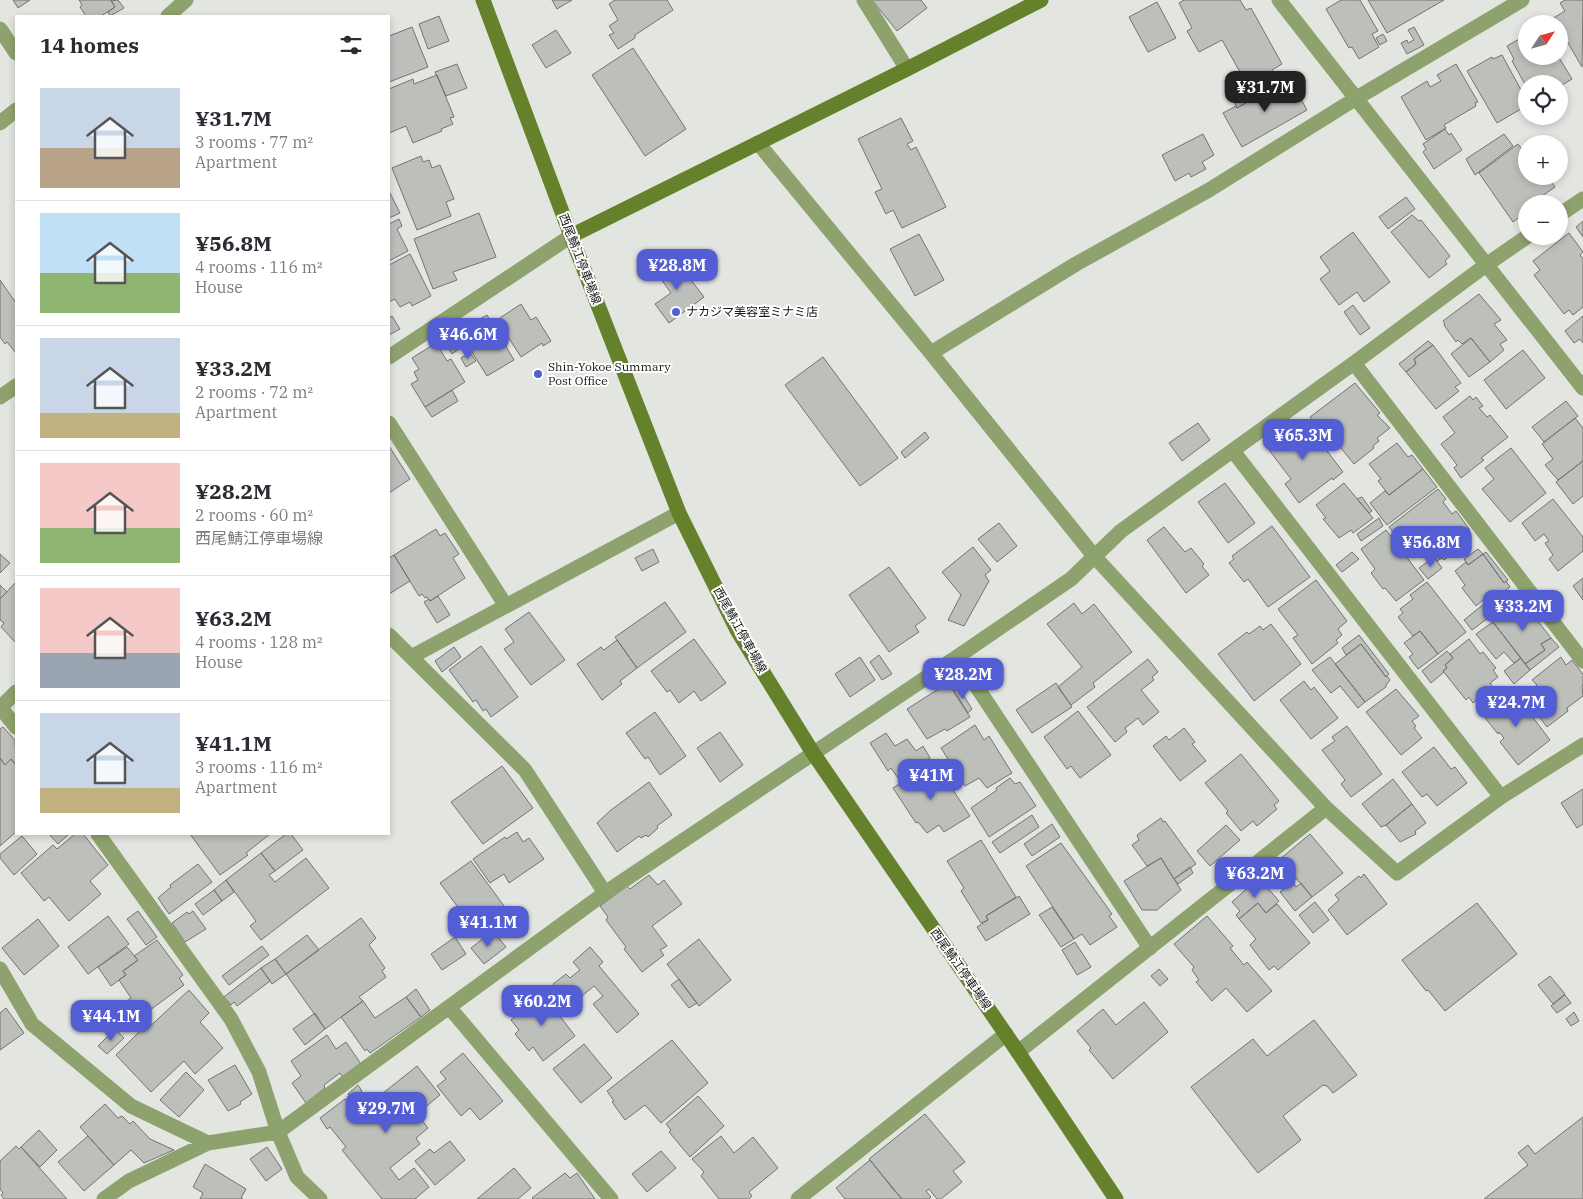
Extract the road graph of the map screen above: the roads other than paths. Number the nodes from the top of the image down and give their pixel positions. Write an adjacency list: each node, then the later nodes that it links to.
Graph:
1 (482, 0): 17 (main road, 西尾鯖江停車場線)
2 (864, 0): 10 (street)
3 (1041, 0): 10 (main road)
4 (1279, 0): 11 (street)
5 (1522, 0): 11 (street)
6 (186, 7): 7 (street)
7 (170, 15)
8 (0, 28): 9 (street)
9 (15, 51)
10 (907, 69): 14 (main road)
11 (1355, 99): 19 (street); 20 (street)
12 (15, 111): 13 (street)
13 (0, 123)
14 (758, 143): 17 (main road); 20 (street)
15 (1583, 199): 16 (street)
16 (1568, 209)
17 (571, 236): 21 (street); 28 (main road, 西尾鯖江停車場線)
18 (1518, 243): 19 (street)
19 (1486, 265): 22 (street); 24 (street)
20 (931, 353): 29 (street)
21 (390, 356)
22 (1354, 363): 27 (street); 34 (street)
23 (15, 387): 25 (street)
24 (1583, 388)
25 (0, 398)
26 (390, 425): 30 (street)
27 (1233, 451): 29 (street); 40 (street)
28 (679, 514): 30 (street); 39 (main road, 西尾鯖江停車場線)
29 (1094, 556): 33 (street); 41 (street)
30 (506, 606): 32 (street)
31 (390, 636): 32 (street)
32 (411, 657): 43 (street)
33 (957, 657): 39 (street); 44 (street)
34 (1583, 661)
35 (15, 693): 36 (street)
36 (0, 708): 37 (street)
37 (15, 726)
38 (1583, 745): 40 (street)
39 (813, 753): 43 (street); 47 (main road, 西尾鯖江停車場線)
40 (1501, 797): 41 (street)
41 (1326, 808): 44 (street)
42 (99, 835): 49 (street)
43 (605, 893): 46 (street)
44 (1150, 948): 48 (street)
45 (0, 969): 50 (street)
46 (449, 1006): 49 (street); 53 (street)
47 (1006, 1034): 48 (main road, 西尾鯖江停車場線); 54 (street)
48 (1018, 1052): 55 (main road, 西尾鯖江停車場線)
49 (278, 1132): 50 (street); 52 (street)
50 (208, 1143): 51 (street)
51 (104, 1199)
52 (320, 1199)
53 (611, 1199)
54 (798, 1199)
55 (1116, 1199)

